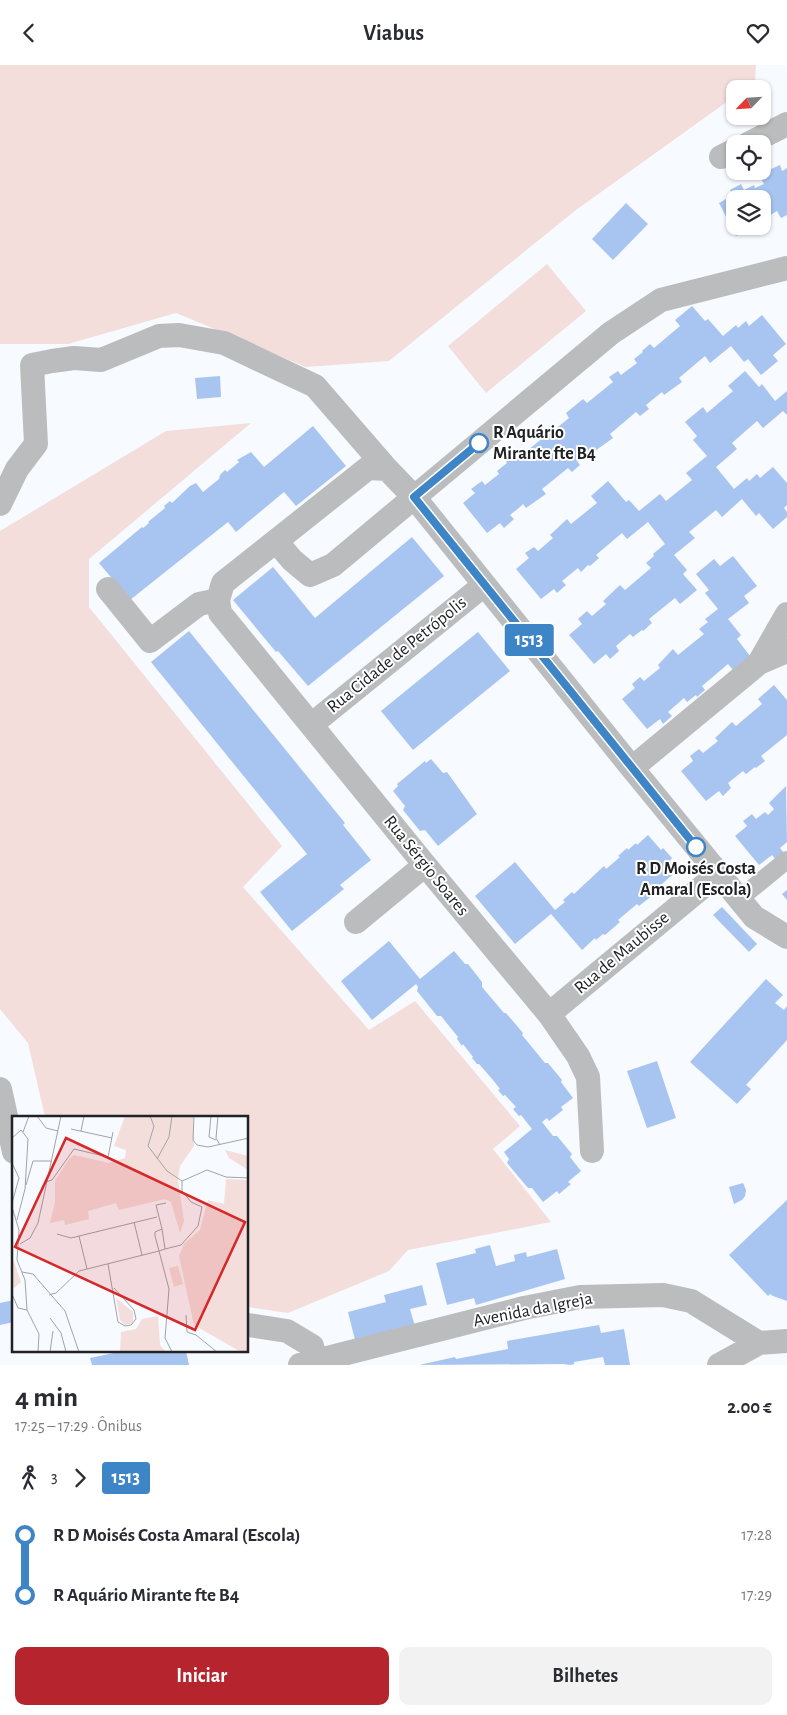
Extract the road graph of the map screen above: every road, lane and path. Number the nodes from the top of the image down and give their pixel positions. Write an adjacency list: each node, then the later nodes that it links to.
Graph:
1 (787, 124): 2 (street)
2 (766, 135)
3 (787, 268): 5 (street)
4 (387, 469): 5 (street); 6 (street); 7 (street)
5 (414, 497): 7 (street); 8 (street)
6 (0, 504)
7 (276, 541): 10 (street)
8 (484, 585): 14 (street, Rua Cidade de Petrópolis); 15 (street)
9 (108, 589): 10 (street)
10 (218, 600): 14 (street, Rua Sérgio Soares)
11 (787, 614): 13 (street)
12 (787, 651): 13 (street)
13 (759, 663): 15 (street)
14 (311, 725): 17 (street, Rua Sérgio Soares)
15 (632, 768): 18 (street)
16 (787, 860): 19 (street)
17 (425, 865): 20 (street); 22 (street, Rua Sérgio Soares)
18 (718, 874): 19 (street); 22 (street, Rua de Maubisse)
19 (739, 899): 21 (street)
20 (356, 922)
21 (787, 937)
22 (549, 1014): 25 (street, Rua Sérgio Soares)
23 (0, 1089): 24 (street)
24 (12, 1144)
25 (592, 1151)
26 (249, 1325): 29 (street)
27 (787, 1341): 28 (street)
28 (759, 1343): 29 (street, Avenida da Igreja); 30 (street)
29 (308, 1363)
30 (718, 1365)

